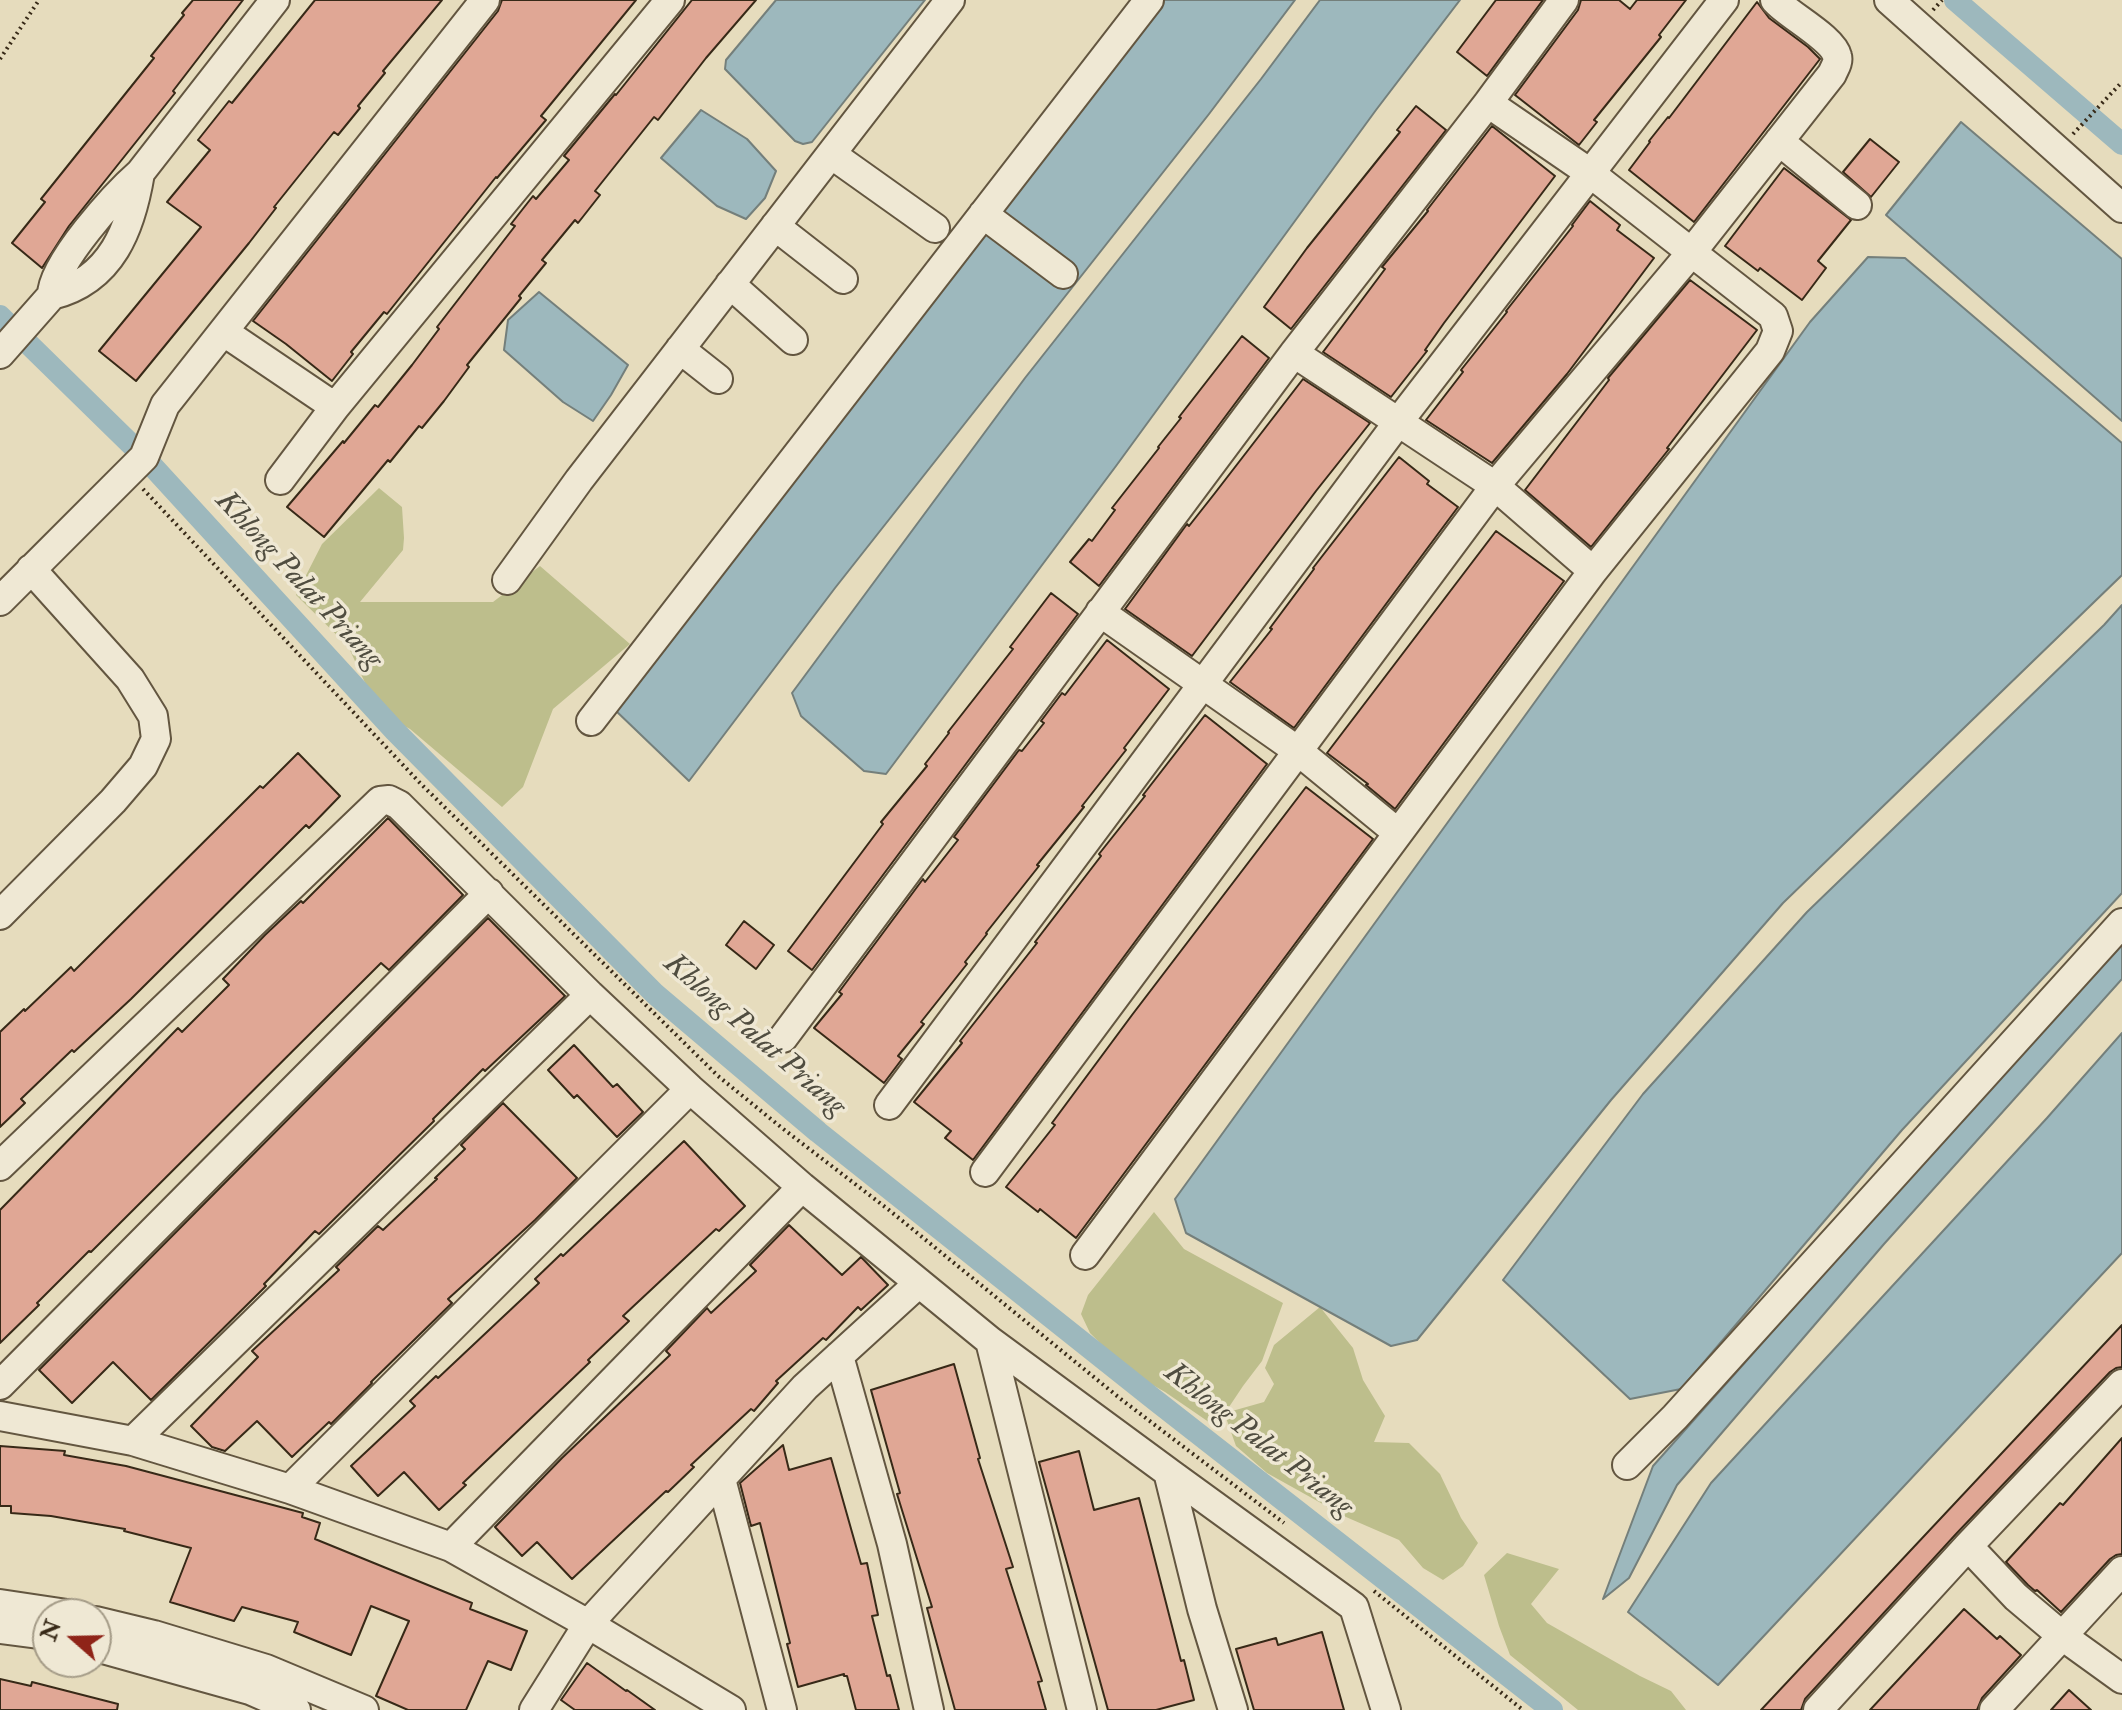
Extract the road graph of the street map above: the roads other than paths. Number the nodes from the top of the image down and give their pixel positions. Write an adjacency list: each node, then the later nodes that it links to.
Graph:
1 (275, 0): 26 (street)
2 (485, 0): 23 (street)
3 (670, 0): 29 (street)
4 (950, 0): 12 (street)
5 (1149, 0): 16 (street)
6 (1564, 0): 10 (street)
7 (1724, 0): 13 (street)
8 (1775, 0): 11 (street)
9 (1889, 0): 15 (street)
10 (1488, 103): 13 (street); 27 (street)
11 (1779, 141): 14 (street); 19 (street)
12 (831, 154): 17 (street); 18 (street)
13 (1590, 173): 19 (street); 30 (street)
14 (1857, 205)
15 (2122, 208)
16 (983, 214): 20 (street); 39 (street)
17 (775, 226): 21 (street); 22 (street)
18 (935, 228)
19 (1691, 253): 32 (street); 34 (street)
20 (1063, 274)
21 (843, 279)
22 (730, 284): 24 (street); 25 (street)
23 (224, 332): 29 (street); 33 (street)
24 (793, 340)
25 (680, 349): 28 (street); 35 (street)
26 (2, 352)
27 (1294, 353): 30 (street); 37 (street)
28 (718, 379)
29 (335, 407): 31 (street)
30 (1399, 421): 32 (street); 38 (street)
31 (280, 480)
32 (1495, 486): 34 (street); 40 (street)
33 (31, 569): 36 (street); 43 (street)
34 (1593, 571): 41 (street)
35 (507, 580)
36 (0, 601)
37 (1100, 612): 38 (street); 46 (street)
38 (1203, 683): 40 (street); 48 (street)
39 (591, 721)
40 (1298, 751): 41 (street); 50 (street)
41 (1398, 833): 52 (street)
42 (489, 893): 45 (street); 49 (street); 57 (street)
43 (0, 915)
44 (2122, 923): 60 (street)
45 (590, 995): 47 (street); 59 (street)
46 (783, 1038)
47 (690, 1089): 51 (street); 63 (street)
48 (889, 1105)
49 (0, 1166)
50 (985, 1172)
51 (802, 1187): 53 (street); 65 (street)
52 (1085, 1255)
53 (919, 1283): 54 (street); 55 (street)
54 (990, 1341): 61 (street); 83 (street)
55 (839, 1356): 62 (street); 82 (street)
56 (2122, 1384): 64 (street)
57 (0, 1385)
58 (0, 1416): 59 (street)
59 (133, 1441): 63 (street)
60 (1627, 1465)
61 (1168, 1472): 84 (street); 85 (street)
62 (721, 1479): 69 (street); 81 (street)
63 (290, 1489): 65 (street)
64 (1968, 1546): 73 (street); 86 (street)
65 (451, 1547): 69 (street)
66 (2122, 1571): 73 (street)
67 (0, 1604): 68 (street)
68 (32, 1609)
69 (588, 1624): 79 (street); 80 (street)
70 (112, 1625): 78 (street)
71 (0, 1629): 72 (street)
72 (32, 1633)
73 (2061, 1635): 75 (street); 87 (street)
74 (112, 1653): 76 (street)
75 (2122, 1679)
76 (246, 1700): 77 (street)
77 (296, 1710)
78 (364, 1710)
79 (534, 1710)
80 (731, 1710)
81 (782, 1710)
82 (929, 1710)
83 (1082, 1710)
84 (1233, 1710)
85 (1386, 1710)
86 (1818, 1710)
87 (1994, 1710)

